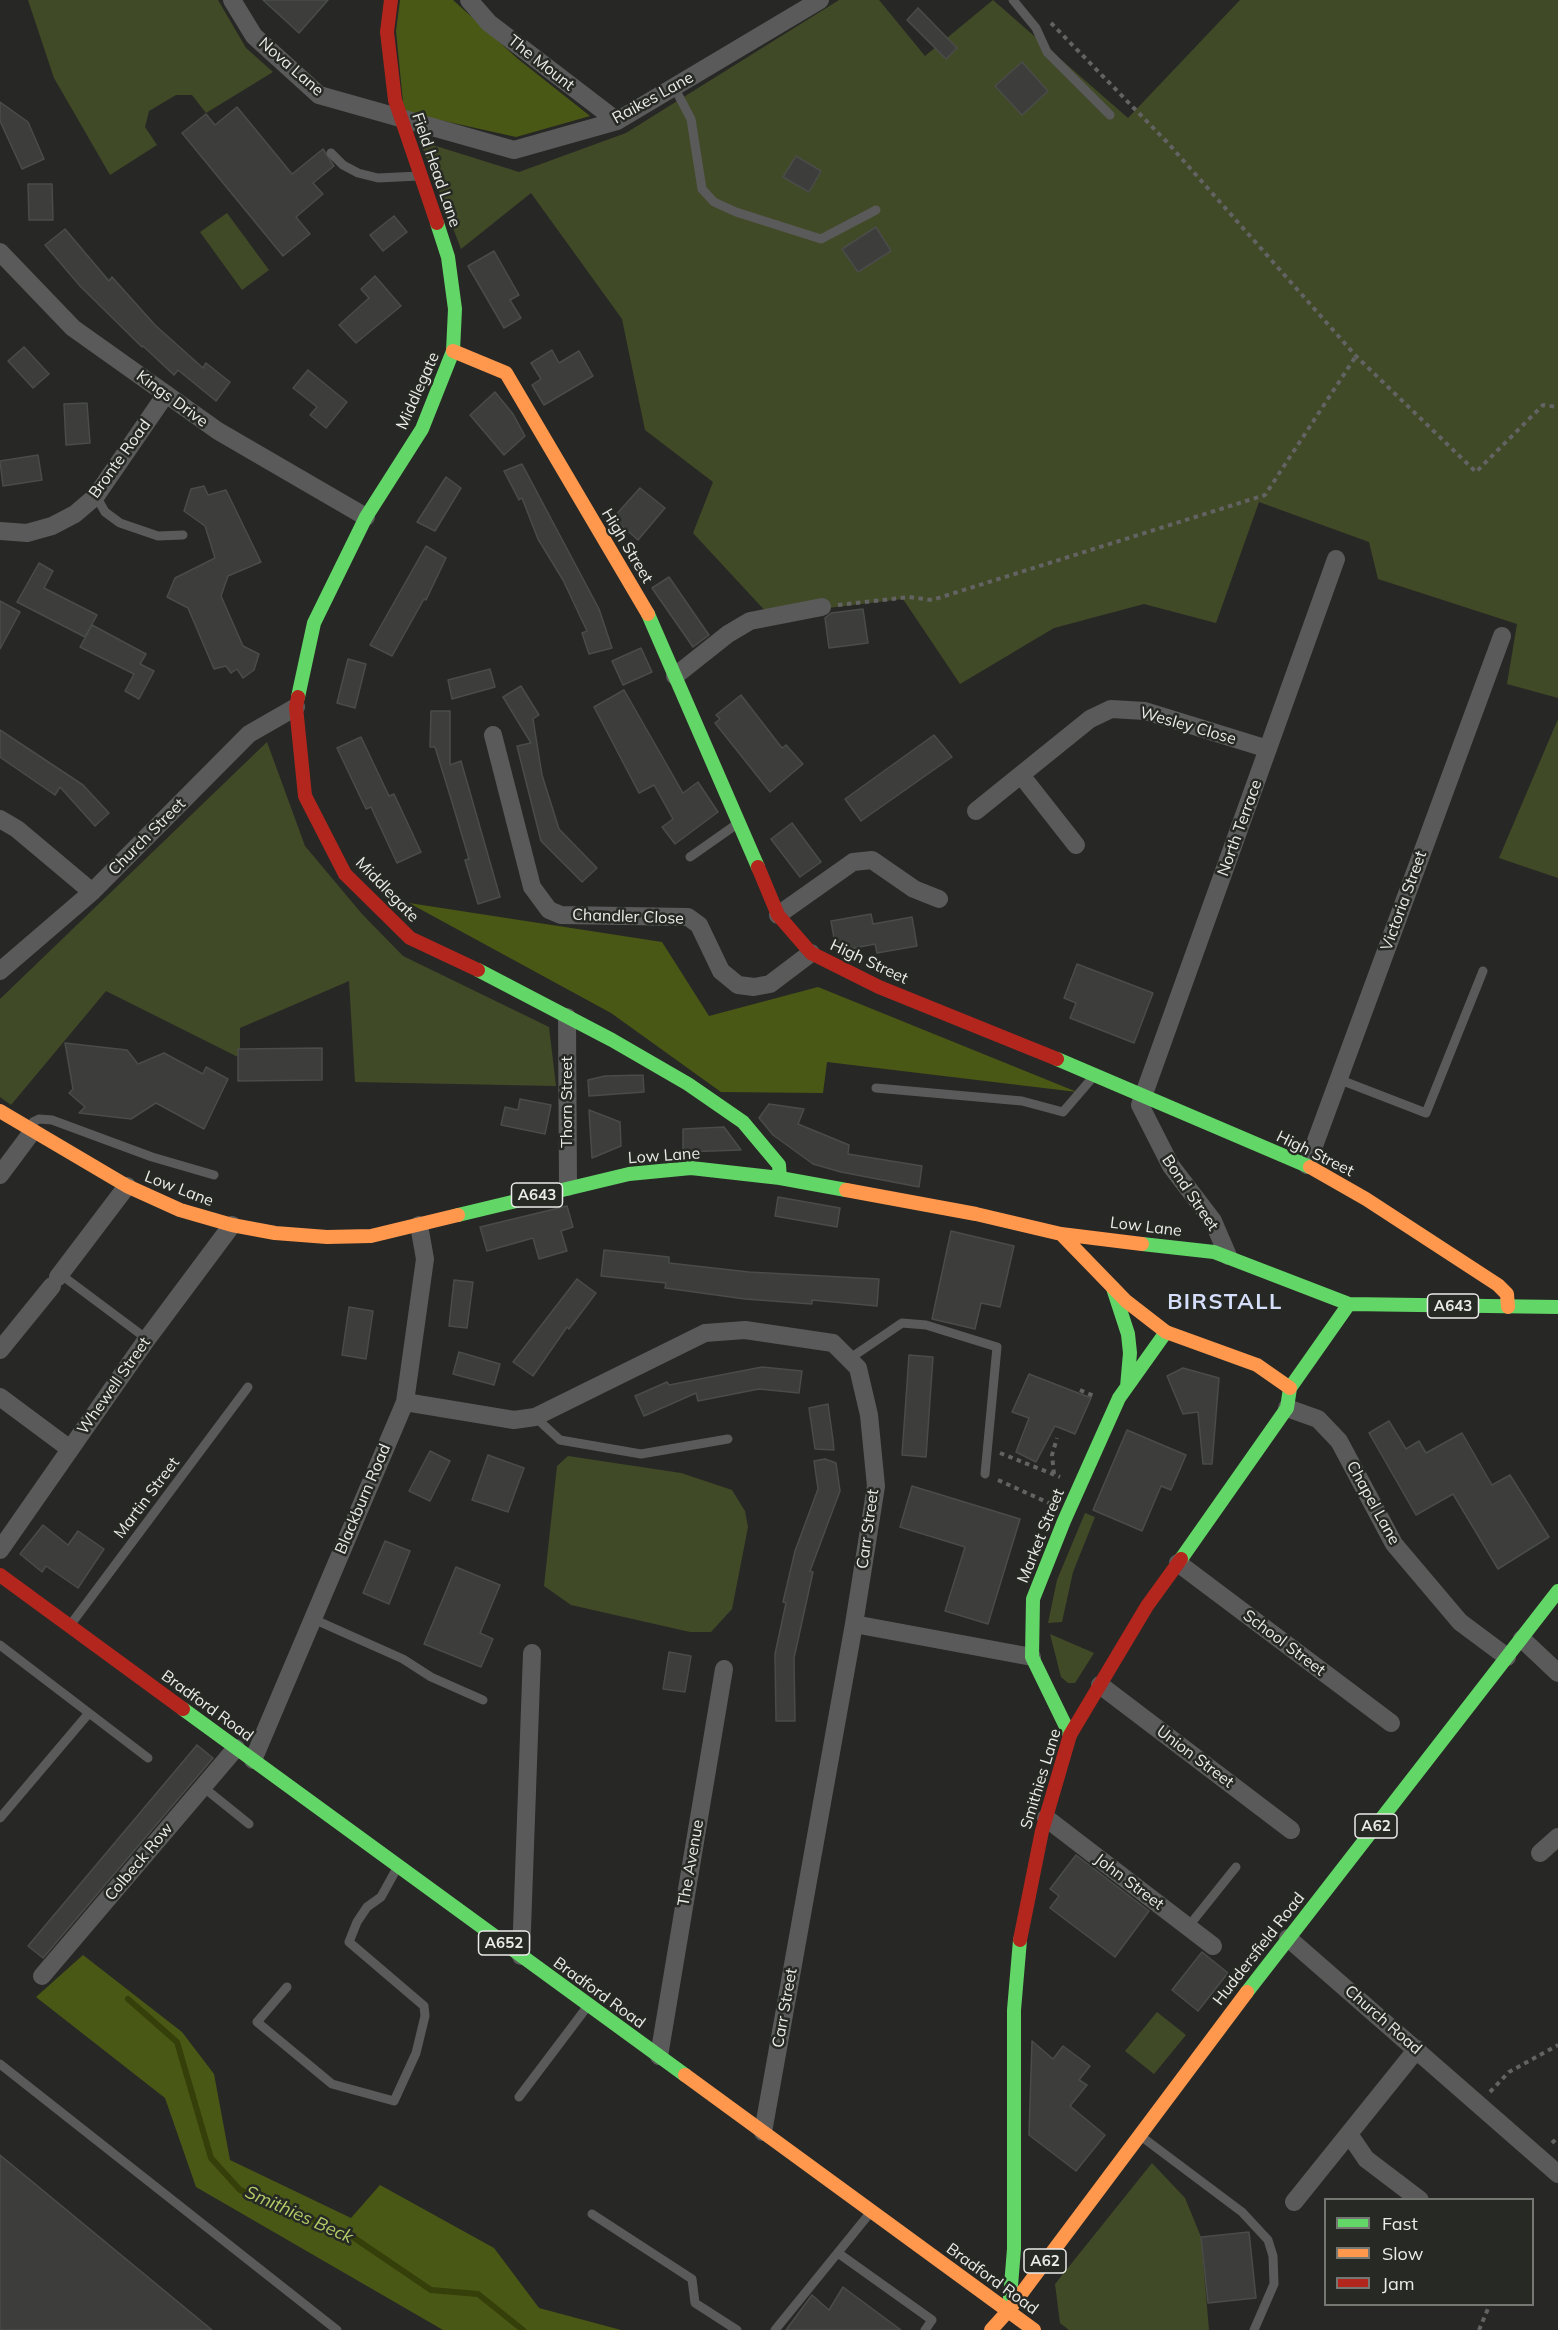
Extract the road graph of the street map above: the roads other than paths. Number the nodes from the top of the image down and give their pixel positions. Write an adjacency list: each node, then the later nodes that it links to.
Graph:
1 (232, 0): 8 (street, Nova Lane)
2 (391, 0): 8 (main road, Field Head Lane)
3 (469, 0): 9 (street, The Mount)
4 (820, 0): 6 (street, Raikes Lane)
5 (1013, 0): 7 (lane)
6 (674, 87): 9 (street, Raikes Lane); 12 (lane)
7 (1110, 115)
8 (401, 120): 9 (street, Raikes Lane); 11 (main road, Field Head Lane)
9 (617, 121)
10 (331, 153): 11 (lane)
11 (422, 176): 14 (main road, Field Head Lane)
12 (876, 210)
13 (0, 252): 15 (street, Kings Drive)
14 (453, 351): 17 (main road, Middlegate); 23 (main road, High Street)
15 (166, 394): 16 (street, Bronte Road); 17 (street, Kings Drive)
16 (96, 496): 18 (street, Bronte Road); 19 (lane)
17 (366, 517): 24 (main road, Middlegate)
18 (0, 531)
19 (183, 535)
20 (1336, 559): 26 (street, North Terrace)
21 (822, 607): 23 (street)
22 (1502, 636): 41 (street, Victoria Street)
23 (675, 676): 30 (main road, High Street)
24 (296, 707): 33 (street, Church Street); 39 (main road, Middlegate)
25 (493, 735): 36 (street, Chandler Close)
26 (1268, 749): 27 (street, Wesley Close); 43 (street, North Terrace)
27 (1021, 775): 28 (street, Wesley Close); 31 (street)
28 (976, 811)
29 (0, 819): 33 (street)
30 (737, 824): 32 (lane); 35 (main road, High Street)
31 (1076, 845)
32 (690, 857)
33 (92, 892): 38 (street, Church Street)
34 (939, 899): 35 (street)
35 (778, 915): 36 (main road, High Street)
36 (811, 953): 40 (main road, High Street)
37 (1483, 971): 41 (lane)
38 (0, 972)
39 (567, 1017): 49 (main road, Middlegate); 51 (street, Thorn Street)
40 (1095, 1074): 42 (lane); 43 (main road, High Street)
41 (1338, 1079): 46 (street, Victoria Street)
42 (876, 1088)
43 (1142, 1097): 46 (main road, High Street); 55 (street, Bond Street)
44 (0, 1111): 45 (main road, Low Lane)
45 (27, 1129): 47 (lane); 48 (street); 50 (main road, Low Lane / A643)
46 (1306, 1165): 59 (main road, High Street)
47 (214, 1174)
48 (0, 1175)
49 (780, 1178): 51 (main road, Low Lane / A643); 54 (main road, Low Lane / A643)
50 (127, 1186): 52 (main road, Low Lane / A643); 56 (street)
51 (568, 1187): 53 (main road, Low Lane / A643)
52 (231, 1225): 53 (main road, Low Lane / A643); 62 (street, Whewell Street)
53 (419, 1225): 69 (street, Blackburn Road)
54 (1061, 1234): 55 (main road, Low Lane / A643); 57 (main road)
55 (1228, 1256): 58 (main road, Low Lane / A643)
56 (57, 1279): 62 (lane); 63 (street)
57 (1113, 1288): 61 (main road); 66 (main road, Market Street)
58 (1349, 1304): 59 (main road, A643); 67 (main road, Smithies Lane)
59 (1508, 1307): 60 (main road, A643)
60 (1558, 1307)
61 (1166, 1332): 66 (main road, Market Street); 67 (main road)
62 (147, 1339): 73 (street, Whewell Street)
63 (0, 1350)
64 (849, 1359): 71 (street, Carr Street); 74 (lane); 80 (street, Carr Street)
65 (248, 1387): 81 (lane, Martin Street)
66 (1127, 1387): 85 (main road, Market Street)
67 (1290, 1388): 70 (main road, Smithies Lane)
68 (0, 1397): 73 (street)
69 (405, 1402): 71 (street, Carr Street); 79 (street, Blackburn Road)
70 (1287, 1408): 76 (main road, Smithies Lane); 86 (street, Chapel Lane)
71 (535, 1417): 72 (lane)
72 (728, 1439)
73 (70, 1449): 75 (street, Whewell Street)
74 (985, 1474)
75 (0, 1550)
76 (1178, 1563): 89 (main road, Smithies Lane); 92 (street, School Street)
77 (0, 1575): 81 (main road, Bradford Road / A652)
78 (1558, 1591): 82 (main road, Huddersfield Road / A62)
79 (311, 1618): 90 (lane); 96 (street, Blackburn Road)
80 (854, 1624): 85 (street); 117 (street, Carr Street)
81 (70, 1626): 94 (main road, Bradford Road / A652)
82 (1522, 1639): 86 (main road, Huddersfield Road / A62); 88 (street)
83 (0, 1645): 91 (lane)
84 (532, 1653): 109 (street)
85 (1032, 1657): 93 (main road, Market Street)
86 (1507, 1657): 107 (main road, Huddersfield Road / A62)
87 (724, 1669): 114 (street, The Avenue)
88 (1558, 1673)
89 (1100, 1685): 93 (main road, Smithies Lane); 101 (street, Union Street)
90 (483, 1700)
91 (89, 1713): 95 (lane); 98 (lane)
92 (1391, 1723)
93 (1070, 1735): 99 (main road, Smithies Lane)
94 (236, 1748): 96 (main road, Bradford Road / A652); 97 (street, Colbeck Row)
95 (148, 1758)
96 (253, 1760): 104 (main road, Bradford Road / A652)
97 (203, 1787): 100 (lane); 110 (street, Colbeck Row)
98 (0, 1818)
99 (1046, 1818): 106 (street, John Street); 126 (main road, Smithies Lane)
100 (249, 1824)
101 (1291, 1830)
102 (1558, 1837): 103 (street)
103 (1540, 1853)
104 (398, 1866): 109 (main road, Bradford Road / A652); 111 (lane)
105 (1236, 1866): 106 (lane)
106 (1188, 1927): 108 (street, John Street)
107 (1288, 1938): 113 (street, Church Road); 118 (main road, Huddersfield Road / A62)
108 (1212, 1946)
109 (521, 1956): 112 (main road, Bradford Road / A652)
110 (42, 1976)
111 (287, 1988)
112 (589, 2005): 114 (main road, Bradford Road / A652); 116 (lane)
113 (1417, 2049): 119 (street); 120 (street, Church Road)
114 (658, 2056): 117 (main road, Bradford Road / A652)
115 (0, 2064): 127 (lane)
116 (519, 2097)
117 (763, 2132): 123 (main road, Bradford Road / A652)
118 (1138, 2134): 126 (main road, Huddersfield Road / A62); 134 (lane)
119 (1349, 2134): 121 (street); 122 (street)
120 (1558, 2174)
121 (1419, 2198)
122 (1294, 2202)
123 (872, 2211): 125 (lane); 126 (main road, Bradford Road / A652)
124 (592, 2214): 128 (lane)
125 (838, 2253): 129 (lane); 130 (lane)
126 (1009, 2310): 131 (main road, Huddersfield Road / A62); 132 (street); 133 (main road, Bradford Road / A652)
127 (337, 2330)
128 (737, 2330)
129 (775, 2330)
130 (925, 2330)
131 (991, 2330)
132 (1011, 2330)
133 (1034, 2330)
134 (1254, 2330)

